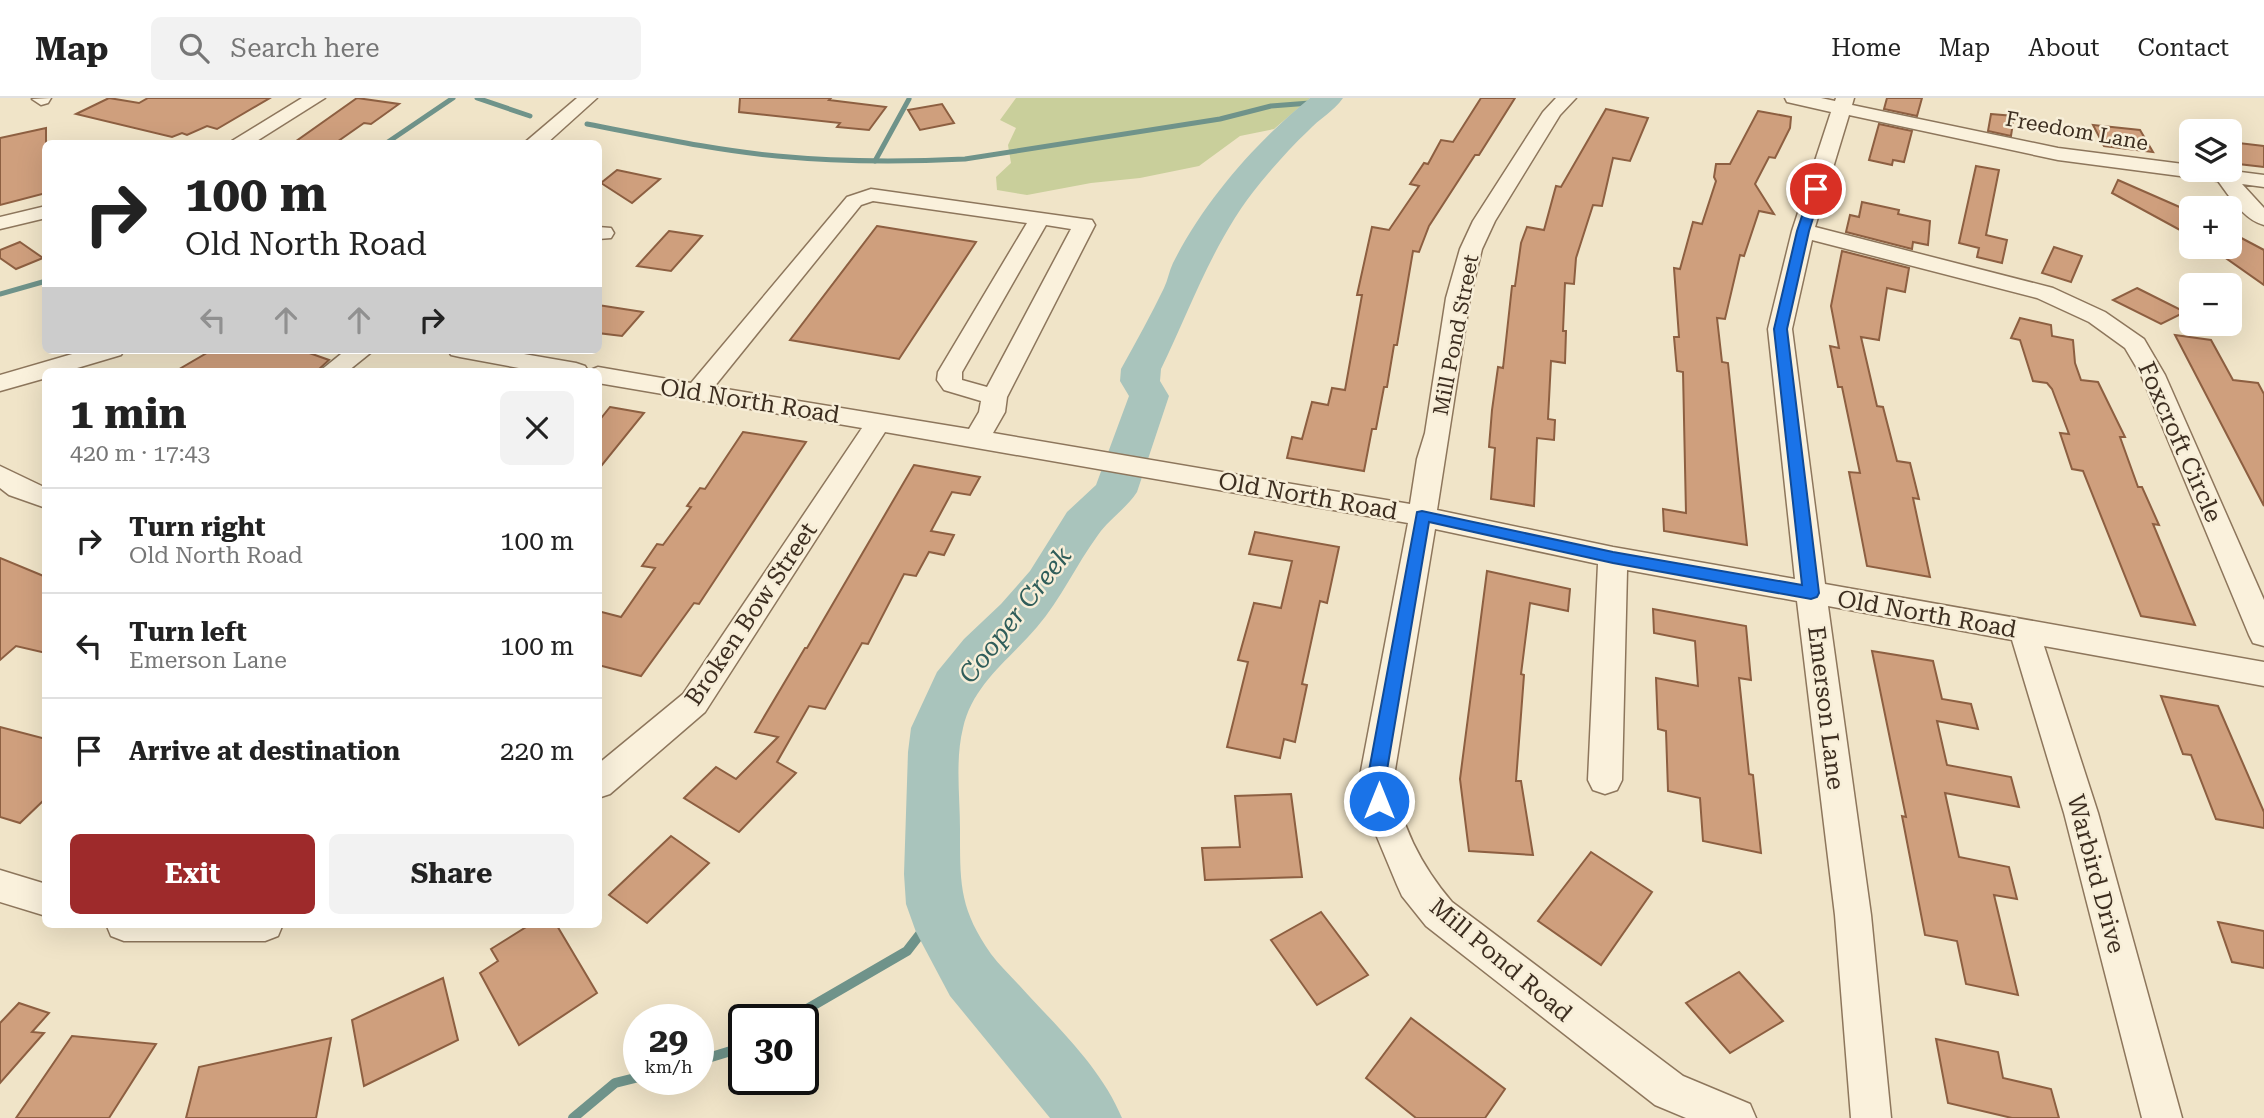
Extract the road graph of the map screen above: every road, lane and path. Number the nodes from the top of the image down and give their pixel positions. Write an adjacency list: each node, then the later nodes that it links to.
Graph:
1 (316, 98): 6 (street)
2 (588, 98): 7 (street)
3 (1567, 98): 32 (street, Mill Pond Street)
4 (1794, 98): 5 (street)
5 (1844, 103): 8 (street, Freedom Lane); 16 (street, Emerson Lane)
6 (244, 140)
7 (538, 140)
8 (2179, 171)
9 (2242, 179): 10 (street, Freedom Lane)
10 (2264, 181)
11 (2229, 182): 14 (street)
12 (42, 213): 15 (street)
13 (1040, 218): 26 (street); 27 (street); 27 (street)
14 (2264, 219)
15 (0, 223)
16 (1803, 231): 34 (street, Emerson Lane); 36 (street, Foxcroft Circle)
17 (98, 354): 20 (street)
18 (356, 354): 21 (street)
19 (482, 354): 22 (street)
20 (51, 368)
21 (336, 368)
22 (559, 368)
23 (42, 371): 25 (street)
24 (602, 376): 26 (street, Old North Road)
25 (0, 383)
26 (696, 393): 28 (street, Old North Road)
27 (994, 397): 29 (street)
28 (879, 422): 29 (street, Old North Road); 39 (street, Broken Bow Street)
29 (977, 439): 32 (street, Old North Road)
30 (0, 475): 31 (street)
31 (42, 497)
32 (1422, 516): 33 (street, Old North Road); 42 (street, Mill Pond Road)
33 (1613, 557): 34 (street, Old North Road); 38 (street)
34 (1811, 593): 35 (street, Old North Road); 43 (street, Emerson Lane)
35 (2025, 631): 37 (street, Old North Road); 44 (street, Warbird Drive)
36 (2264, 635)
37 (2264, 674)
38 (1605, 780)
39 (602, 781)
40 (0, 886): 41 (street)
41 (42, 899)
42 (1736, 1118)
43 (1871, 1118)
44 (2162, 1118)

